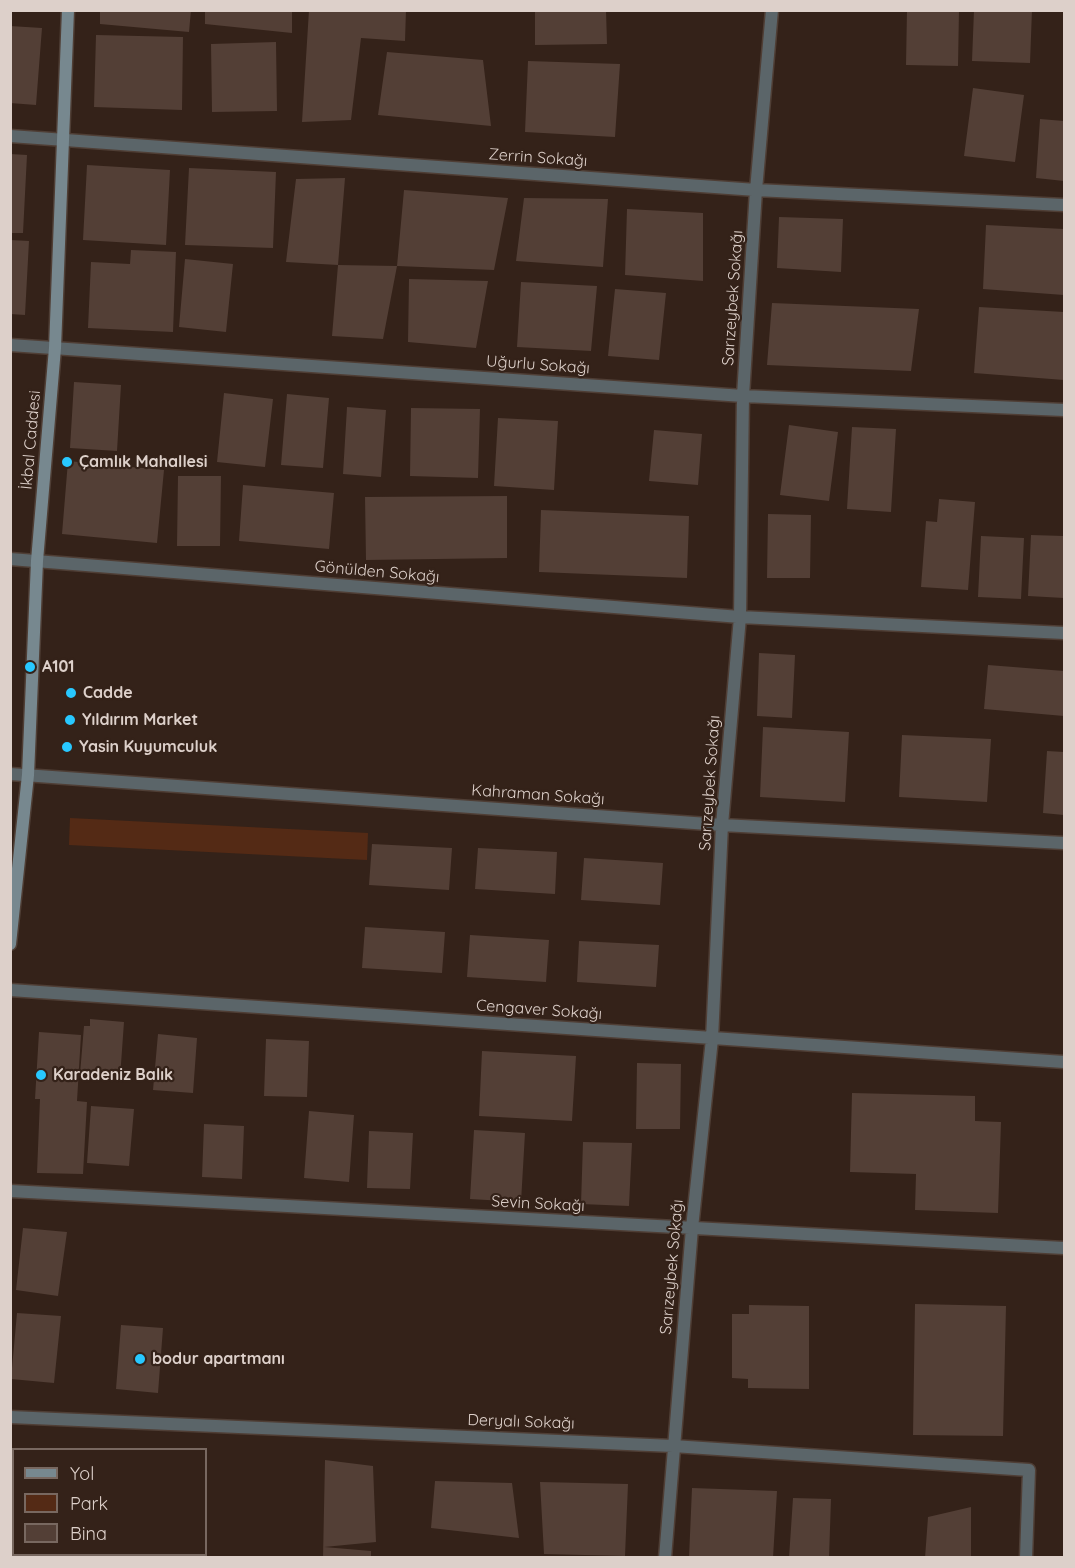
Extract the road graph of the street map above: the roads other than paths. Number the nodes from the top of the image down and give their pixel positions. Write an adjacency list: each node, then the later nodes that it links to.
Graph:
1 (68, 10): 4 (main road, İkbal Caddesi)
2 (772, 10): 5 (street, Sarızeybek Sokağı)
3 (10, 136): 4 (street, Zerrin Sokağı)
4 (64, 140): 5 (street, Zerrin Sokağı); 8 (main road, İkbal Caddesi)
5 (756, 190): 6 (street, Zerrin Sokağı); 9 (street, Sarızeybek Sokağı)
6 (1065, 205)
7 (10, 345): 8 (street, Uğurlu Sokağı)
8 (55, 348): 9 (street, Uğurlu Sokağı); 12 (main road, İkbal Caddesi)
9 (743, 396): 10 (street, Uğurlu Sokağı); 13 (street, Sarızeybek Sokağı)
10 (1065, 410)
11 (10, 559): 12 (street, Gönülden Sokağı)
12 (37, 561): 13 (street, Gönülden Sokağı); 16 (main road, İkbal Caddesi)
13 (740, 617): 14 (street, Gönülden Sokağı); 17 (street, Sarızeybek Sokağı)
14 (1065, 633)
15 (10, 774): 16 (street, Kahraman Sokağı)
16 (28, 775): 17 (street, Kahraman Sokağı); 19 (main road, İkbal Caddesi)
17 (722, 825): 18 (street, Kahraman Sokağı); 21 (street, Sarızeybek Sokağı)
18 (1065, 843)
19 (10, 944)
20 (10, 990): 21 (street, Cengaver Sokağı)
21 (712, 1039): 22 (street, Cengaver Sokağı); 24 (street, Sarızeybek Sokağı)
22 (1065, 1062)
23 (10, 1191): 24 (street, Sevin Sokağı)
24 (692, 1228): 25 (street, Sevin Sokağı); 27 (street, Sarızeybek Sokağı)
25 (1065, 1248)
26 (10, 1417): 27 (street, Deryalı Sokağı)
27 (673, 1446): 28 (street, Sarızeybek Sokağı); 29 (street, Deryalı Sokağı)
28 (664, 1557)
29 (1026, 1557)

